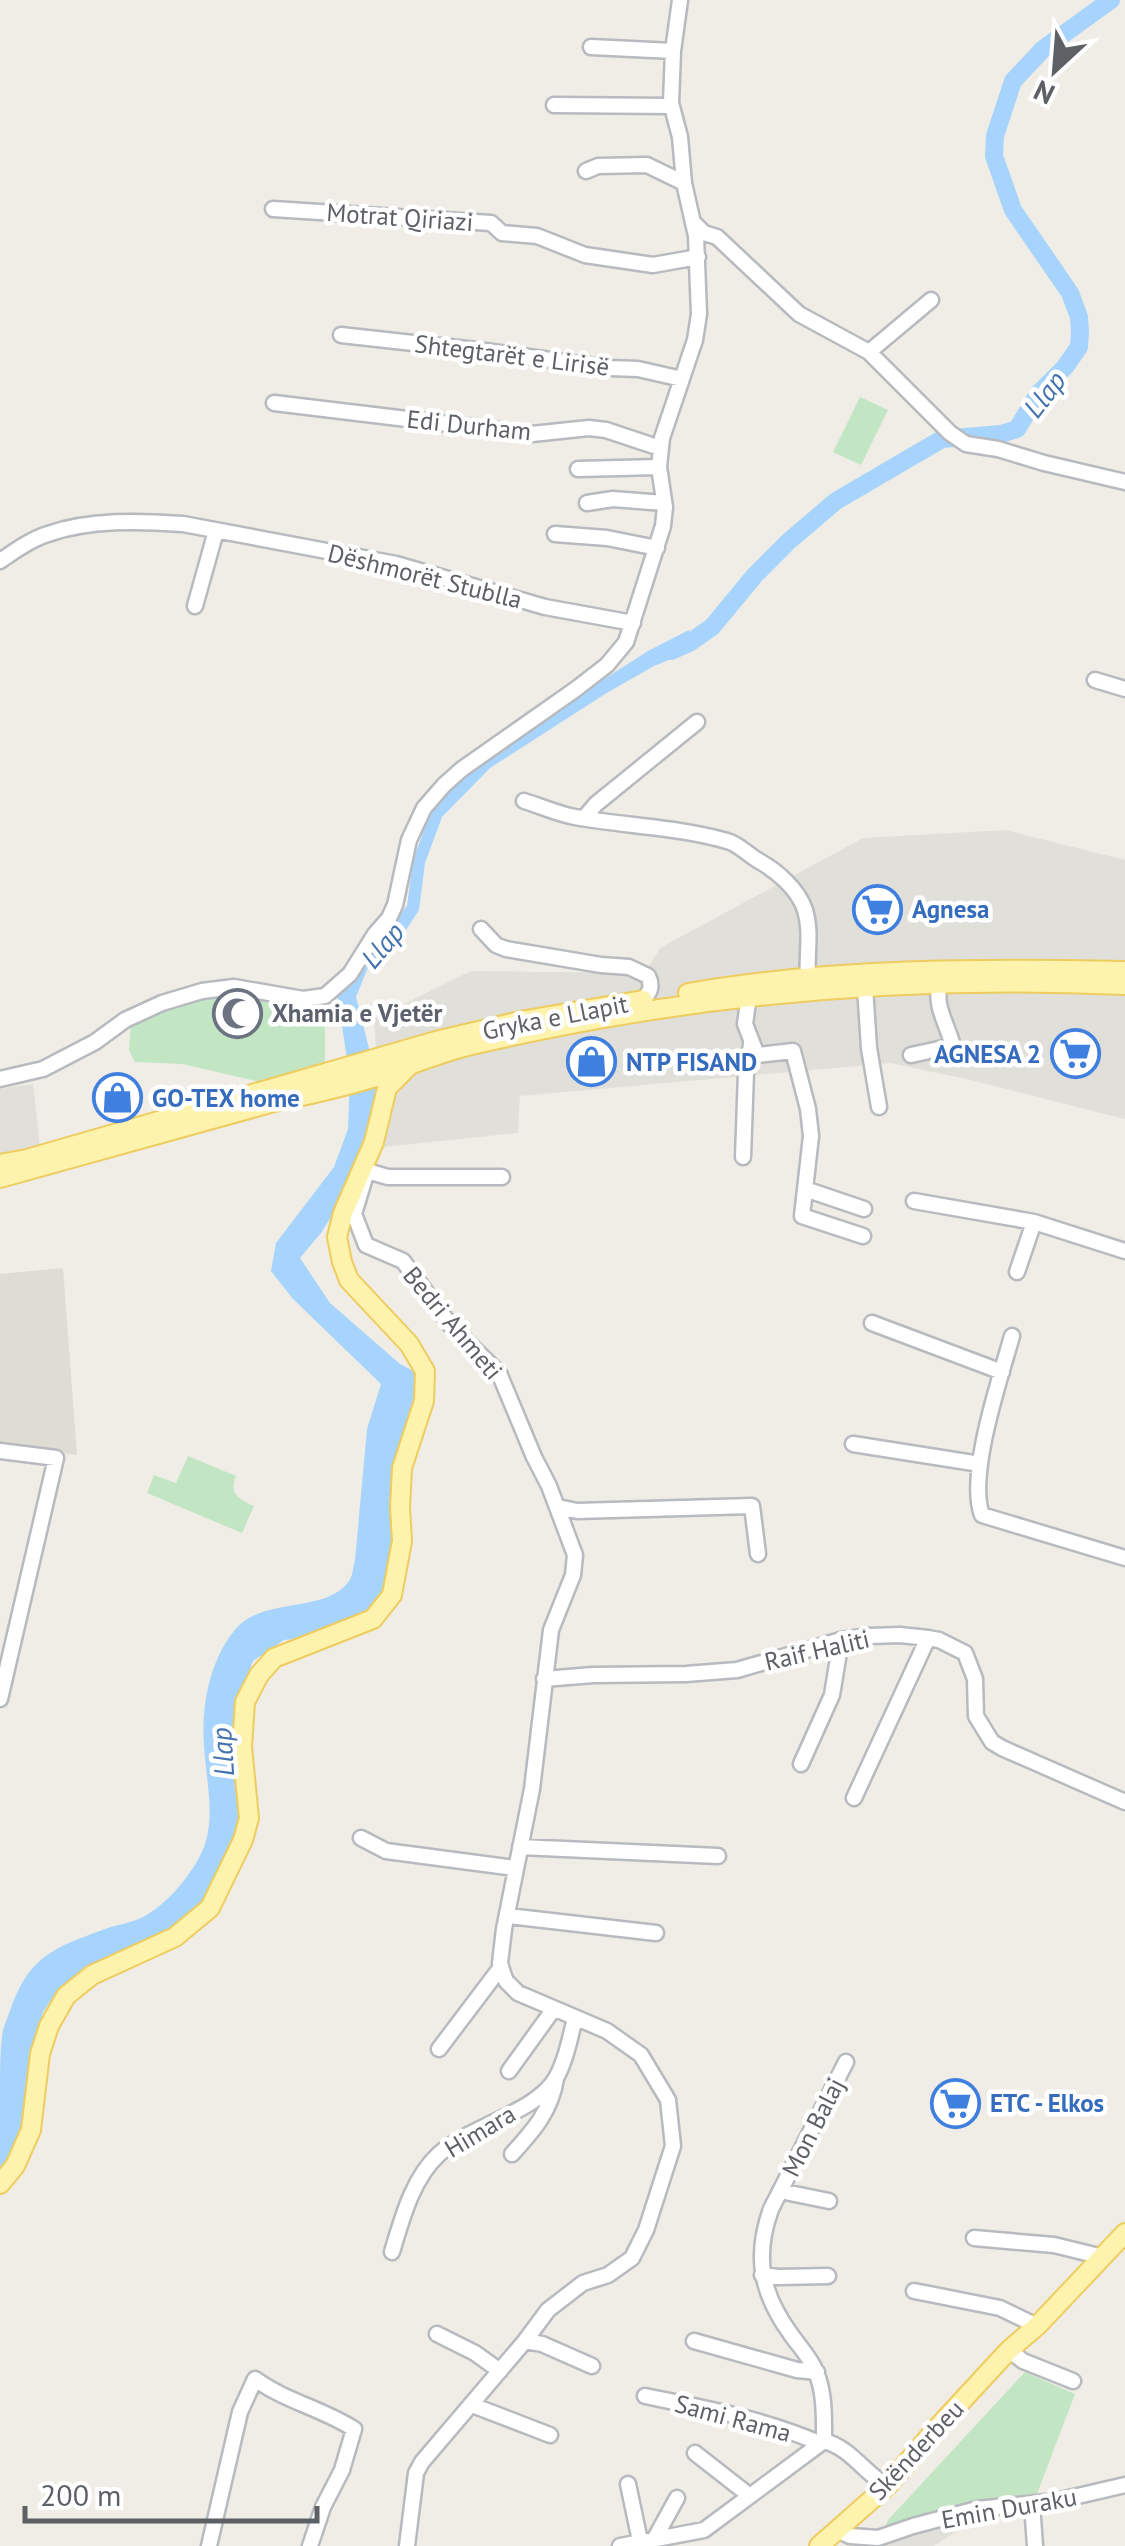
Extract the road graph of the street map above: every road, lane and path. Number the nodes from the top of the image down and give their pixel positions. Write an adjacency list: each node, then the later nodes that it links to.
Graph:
1 (680, 0): 3 (street)
2 (592, 48): 3 (street)
3 (674, 51): 5 (street)
4 (554, 104): 5 (street)
5 (671, 106): 7 (street)
6 (586, 171): 7 (street)
7 (684, 183): 9 (street)
8 (273, 209): 10 (street, Motrat Qiriazi)
9 (693, 222): 10 (street); 13 (street)
10 (698, 258): 14 (street)
11 (931, 300): 13 (street)
12 (341, 336): 14 (street, Shtegtarët e Lirisë)
13 (869, 352): 19 (street)
14 (682, 379): 16 (street)
15 (274, 403): 16 (street, Edi Durham)
16 (660, 448): 17 (street)
17 (660, 467): 18 (street); 21 (street)
18 (578, 468)
19 (1125, 482)
20 (587, 503): 21 (street)
21 (664, 503): 24 (street)
22 (216, 530): 25 (street, Dëshmorët Stublla); 26 (street); 27 (street, Dëshmorët Stublla)
23 (555, 534): 24 (street)
24 (657, 548): 27 (street)
25 (0, 561)
26 (194, 606)
27 (633, 623): 45 (street)
28 (1096, 680): 29 (street)
29 (1125, 689)
30 (697, 722): 32 (street)
31 (524, 801): 32 (street)
32 (584, 818): 35 (street)
33 (481, 929): 41 (street)
34 (1125, 971): 35 (main road, Gryka e Llapit)
35 (808, 978): 40 (main road, Gryka e Llapit)
36 (940, 983): 37 (main road, Gryka e Llapit); 38 (main road, Gryka e Llapit); 43 (street)
37 (1125, 985)
38 (865, 987): 39 (main road, Gryka e Llapit); 47 (street)
39 (749, 995): 40 (main road, Gryka e Llapit); 42 (street)
40 (696, 997): 41 (main road, Gryka e Llapit)
41 (644, 1004): 44 (main road, Gryka e Llapit); 44 (main road, Gryka e Llapit)
42 (750, 1038): 48 (street); 52 (street)
43 (912, 1055)
44 (397, 1066): 46 (main road, Gryka e Llapit); 89 (main road)
45 (0, 1079)
46 (315, 1084): 49 (main road, Gryka e Llapit); 51 (main road, Gryka e Llapit)
47 (879, 1107)
48 (743, 1157)
49 (0, 1164)
50 (502, 1177): 65 (street, Bedri Ahmeti)
51 (0, 1178)
52 (805, 1189): 54 (street); 56 (street)
53 (914, 1201): 55 (street)
54 (864, 1209)
55 (1034, 1222): 57 (street); 58 (street)
56 (864, 1236)
57 (1125, 1251)
58 (1017, 1272)
59 (872, 1323): 61 (street)
60 (1012, 1336): 61 (street)
61 (1002, 1372): 64 (street)
62 (853, 1444): 64 (street)
63 (0, 1451): 71 (street)
64 (980, 1464): 67 (street)
65 (558, 1507): 66 (street); 70 (street, Bedri Ahmeti)
66 (758, 1554)
67 (1125, 1558)
68 (928, 1638): 69 (street, Raif Haliti); 73 (street); 74 (street, Raif Haliti)
69 (841, 1640): 70 (street, Raif Haliti); 72 (street)
70 (544, 1679): 76 (street, Bedri Ahmeti)
71 (0, 1699)
72 (801, 1764)
73 (854, 1798)
74 (1125, 1802)
75 (361, 1838): 78 (street)
76 (520, 1847): 77 (street); 78 (street, Bedri Ahmeti)
77 (718, 1856)
78 (514, 1868): 79 (street, Bedri Ahmeti)
79 (508, 1916): 80 (street); 81 (street, Bedri Ahmeti)
80 (656, 1934)
81 (501, 1967): 82 (street); 84 (street)
82 (553, 2010): 83 (street); 86 (street)
83 (575, 2018): 87 (street); 101 (street)
84 (439, 2049)
85 (846, 2062): 90 (street, Mon Balaj)
86 (509, 2072)
87 (556, 2078): 88 (street); 94 (street, Himara)
88 (512, 2154)
89 (0, 2184)
90 (780, 2192): 91 (street, Mon Balaj); 96 (street, Mon Balaj)
91 (829, 2202)
92 (1125, 2233): 95 (main road, Skënderbeu)
93 (974, 2238): 95 (street)
94 (392, 2252)
95 (1103, 2257): 99 (main road, Skënderbeu)
96 (762, 2275): 97 (street); 106 (street, Mon Balaj)
97 (828, 2276)
98 (914, 2291): 99 (street)
99 (1037, 2326): 103 (main road, Skënderbeu)
100 (438, 2334): 105 (street)
101 (525, 2341): 104 (street); 105 (street)
102 (694, 2341): 106 (street)
103 (1009, 2350): 107 (street); 115 (main road, Skënderbeu)
104 (592, 2366)
105 (500, 2371): 109 (street)
106 (816, 2372): 111 (street, Mon Balaj)
107 (1072, 2381)
108 (645, 2396): 111 (street, Sami Rama)
109 (472, 2404): 110 (street); 123 (street)
110 (550, 2435)
111 (822, 2442): 115 (street, Sami Rama); 116 (street)
112 (696, 2452): 116 (street)
113 (628, 2484): 120 (street)
114 (1125, 2485): 118 (street, Emin Duraku)
115 (887, 2486): 119 (main road, Skënderbeu)
116 (750, 2496): 120 (street)
117 (677, 2498): 120 (street)
118 (1032, 2504): 119 (street, Emin Duraku); 126 (street)
119 (837, 2530): 125 (main road, Skënderbeu)
120 (648, 2540): 124 (street)
121 (209, 2546): 122 (street)
122 (310, 2546)
123 (406, 2546)
124 (620, 2546)
125 (819, 2546)
126 (1035, 2546)

